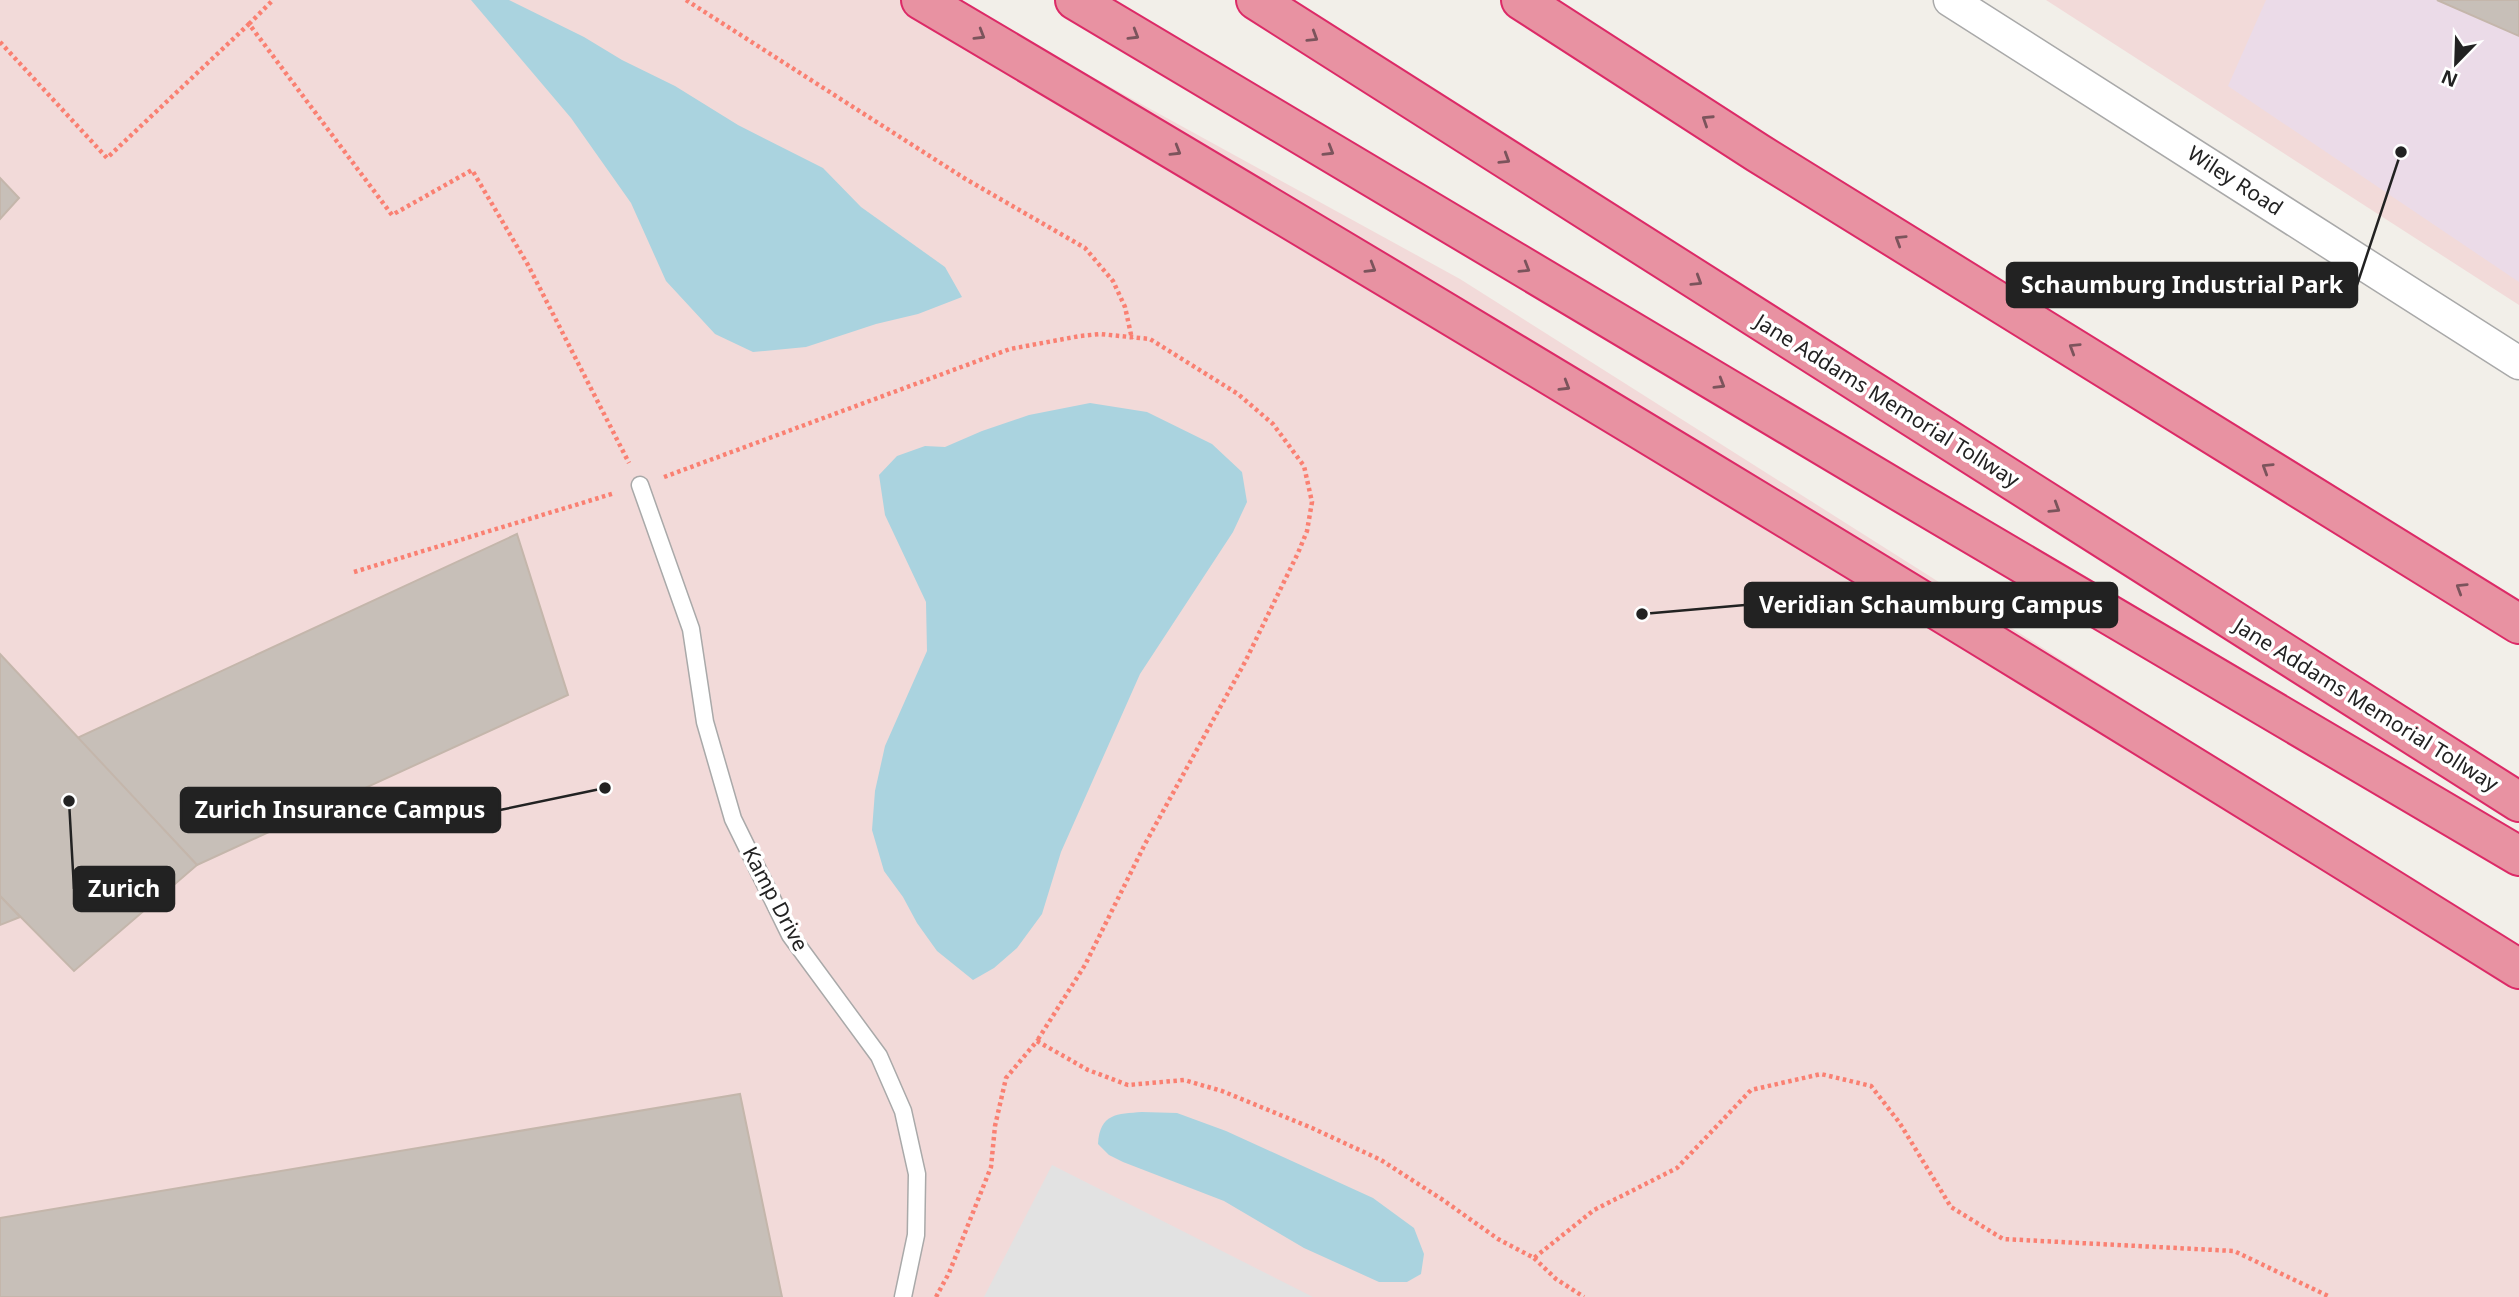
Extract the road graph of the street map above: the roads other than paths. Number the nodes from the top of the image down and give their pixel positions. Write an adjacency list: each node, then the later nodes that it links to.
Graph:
1 (921, 0): 11 (highway, one-way to 11)
2 (1075, 0): 10 (highway, one-way to 10)
3 (1256, 0): 9 (highway, Jane Addams Memorial Tollway, one-way to 9)
4 (1521, 0): 8 (highway, one-way to 4)
5 (1950, 0): 6 (street, Wiley Road)
6 (2519, 363)
7 (640, 485): 12 (lane, Kamp Drive)
8 (2519, 624)
9 (2519, 802)
10 (2519, 856)
11 (2519, 969)
12 (903, 1297)

